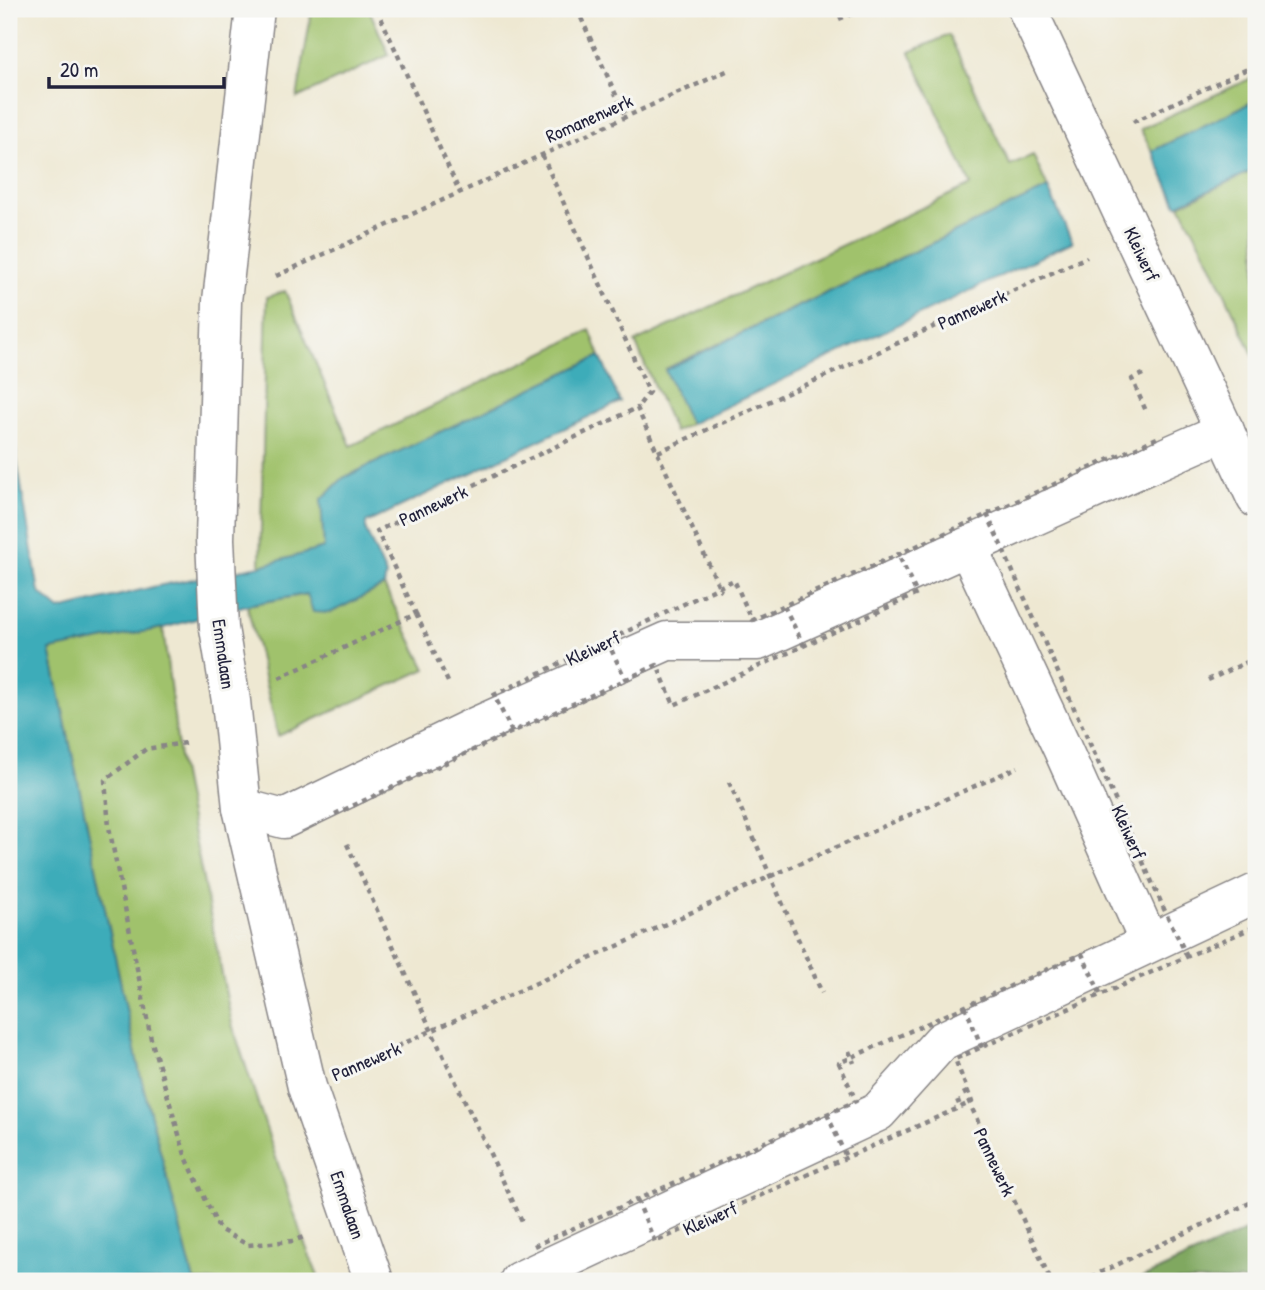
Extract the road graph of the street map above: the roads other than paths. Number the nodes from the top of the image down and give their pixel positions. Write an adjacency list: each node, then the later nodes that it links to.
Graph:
1 (255, 9): 6 (street, Emmalaan)
2 (1027, 9): 3 (street, Kleiwerf)
3 (1225, 431): 4 (street, Kleiwerf); 5 (street)
4 (1256, 498)
5 (968, 548): 6 (street); 8 (street)
6 (242, 808): 9 (street, Emmalaan)
7 (1256, 893): 8 (street)
8 (1149, 942): 10 (street)
9 (374, 1281)
10 (519, 1281)

